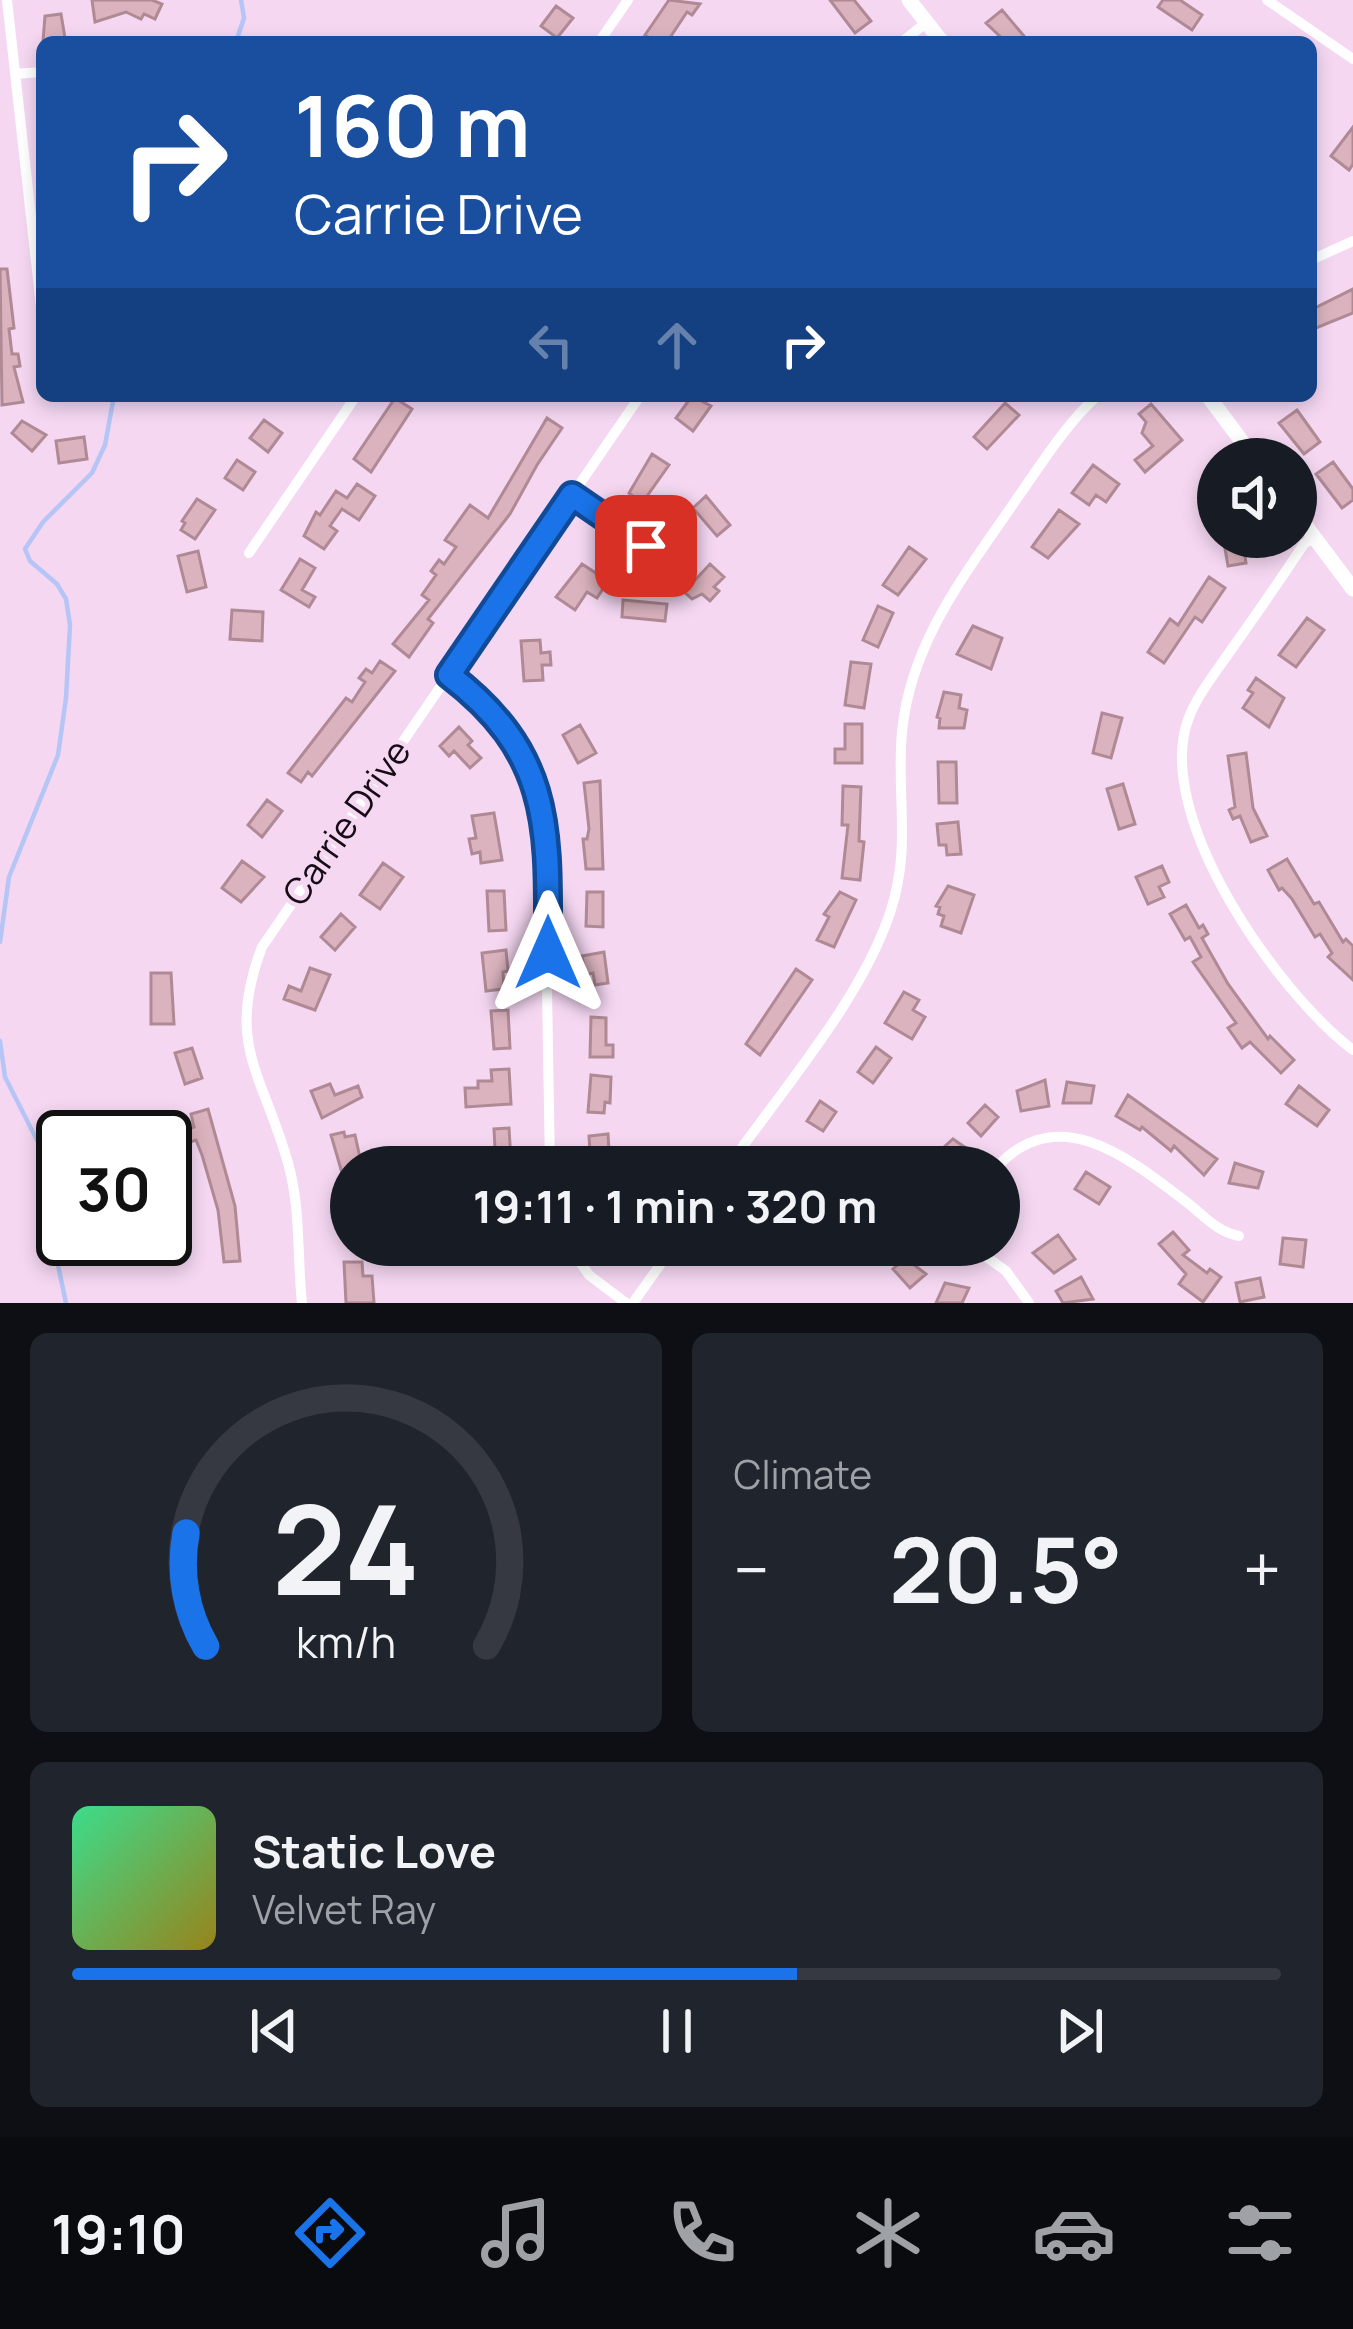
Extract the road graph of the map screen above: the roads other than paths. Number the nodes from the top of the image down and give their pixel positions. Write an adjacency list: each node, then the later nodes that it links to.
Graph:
1 (8, 0): 11 (street)
2 (628, 0): 6 (street)
3 (909, 0): 5 (street)
4 (1267, 0): 9 (street)
5 (927, 22): 7 (street); 8 (street)
6 (603, 36)
7 (910, 36)
8 (938, 36)
9 (1353, 58)
10 (36, 72): 11 (street)
11 (16, 74): 14 (street)
12 (1353, 241): 13 (street)
13 (1317, 257)
14 (36, 260)
15 (352, 402): 23 (street)
16 (636, 402): 20 (street, Carrie Drive)
17 (1092, 402): 29 (street)
18 (1212, 402): 19 (street)
19 (1239, 438)
20 (572, 495): 22 (street); 26 (street, Carrie Drive)
21 (1317, 541): 25 (street)
22 (646, 546)
23 (249, 553)
24 (1294, 558): 27 (street)
25 (1353, 589)
26 (449, 675): 28 (street); 35 (street, Carrie Drive)
27 (1353, 1050)
28 (550, 1146)
29 (743, 1146)
30 (1020, 1148): 31 (street)
31 (1239, 1236)
32 (583, 1266): 36 (street)
33 (658, 1266): 36 (street)
34 (999, 1266): 37 (street)
35 (302, 1303)
36 (630, 1303)
37 (1029, 1303)

